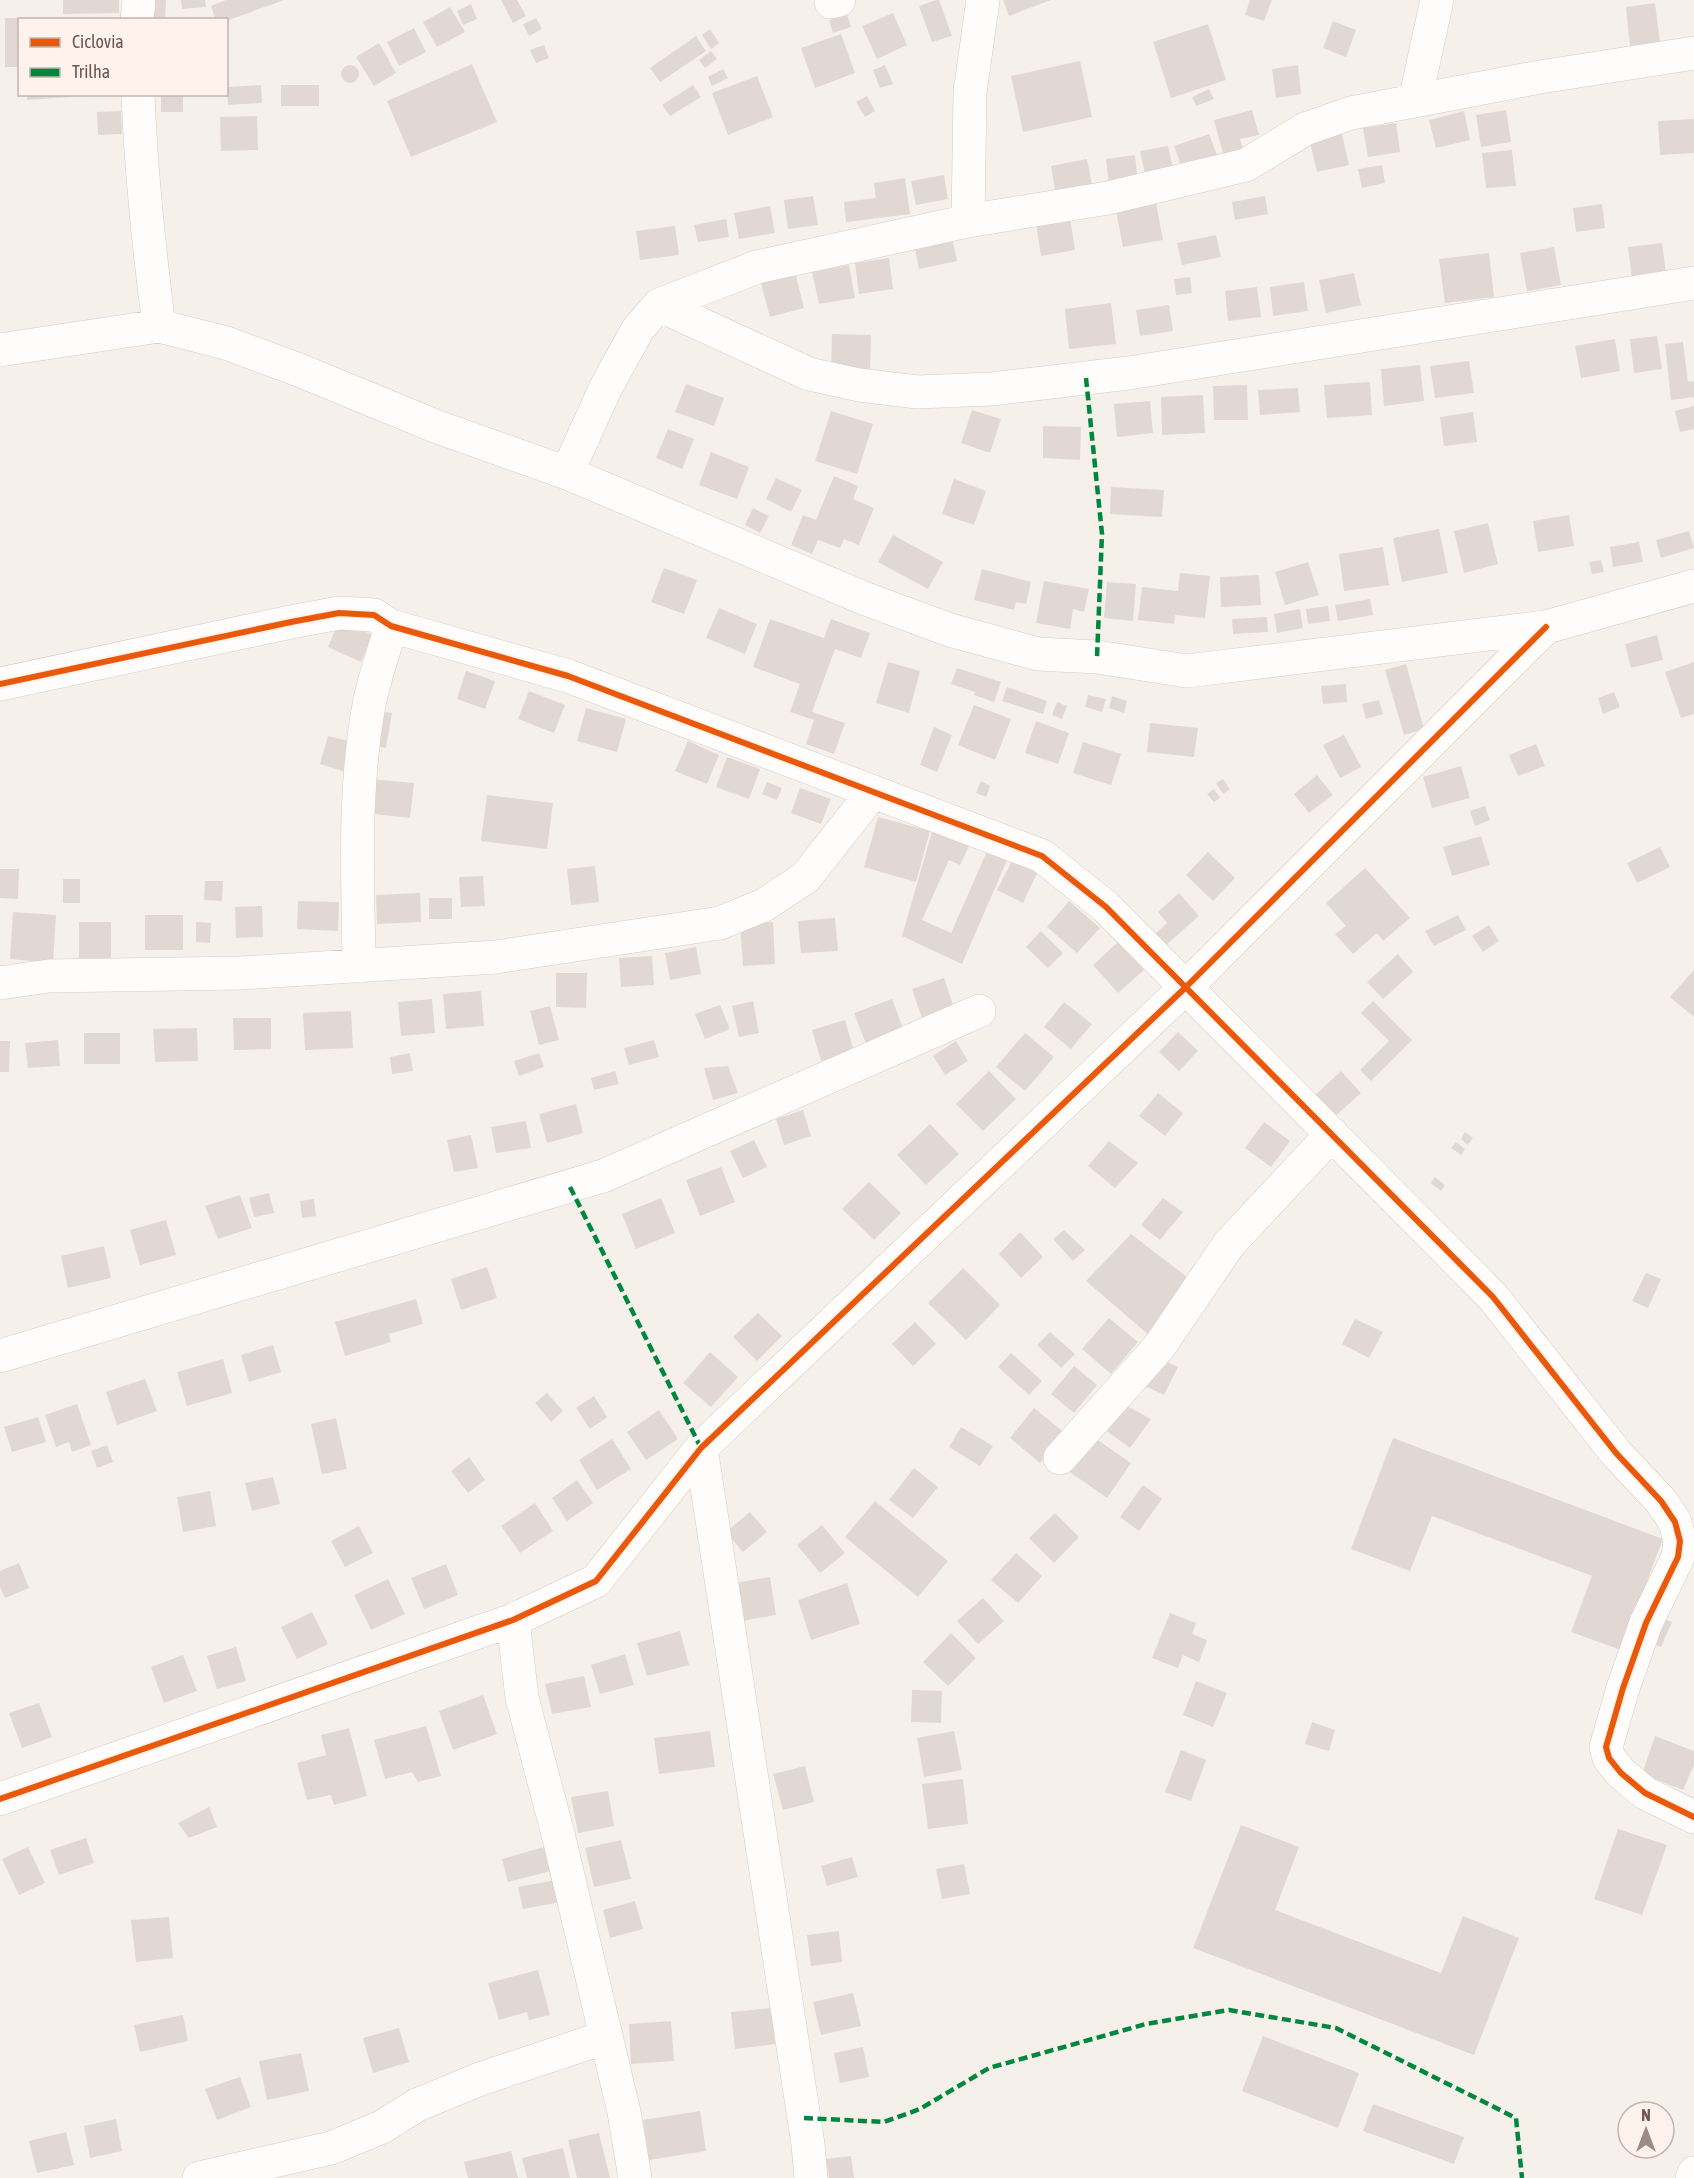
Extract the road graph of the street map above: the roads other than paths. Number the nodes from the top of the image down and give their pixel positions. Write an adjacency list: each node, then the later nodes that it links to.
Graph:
1 (138, 0): 4 (street)
2 (983, 0): 8 (street)
3 (1437, 0): 7 (street)
4 (137, 18)
5 (1694, 53): 7 (street)
6 (138, 96): 11 (street)
7 (1415, 101): 8 (street)
8 (968, 221): 10 (street)
9 (1694, 283): 10 (street)
10 (659, 305): 13 (street)
11 (159, 326): 12 (street); 13 (street)
12 (0, 350)
13 (567, 472): 16 (street)
14 (1694, 586): 16 (street)
15 (391, 626): 17 (street); 18 (street); 19 (street)
16 (1546, 627): 21 (street)
17 (0, 684)
18 (873, 792): 19 (street); 21 (street)
19 (359, 966): 20 (street)
20 (0, 983)
21 (1186, 987): 23 (street); 25 (street)
22 (979, 1011): 24 (street)
23 (1332, 1134): 26 (street); 29 (street)
24 (0, 1356)
25 (701, 1448): 27 (street); 34 (street)
26 (1060, 1458)
27 (513, 1620): 28 (street); 30 (street)
28 (0, 1799)
29 (1694, 1817)
30 (606, 2037): 32 (street); 33 (street)
31 (1694, 2173): 35 (street)
32 (199, 2178)
33 (635, 2178)
34 (811, 2178)
35 (1692, 2178)

